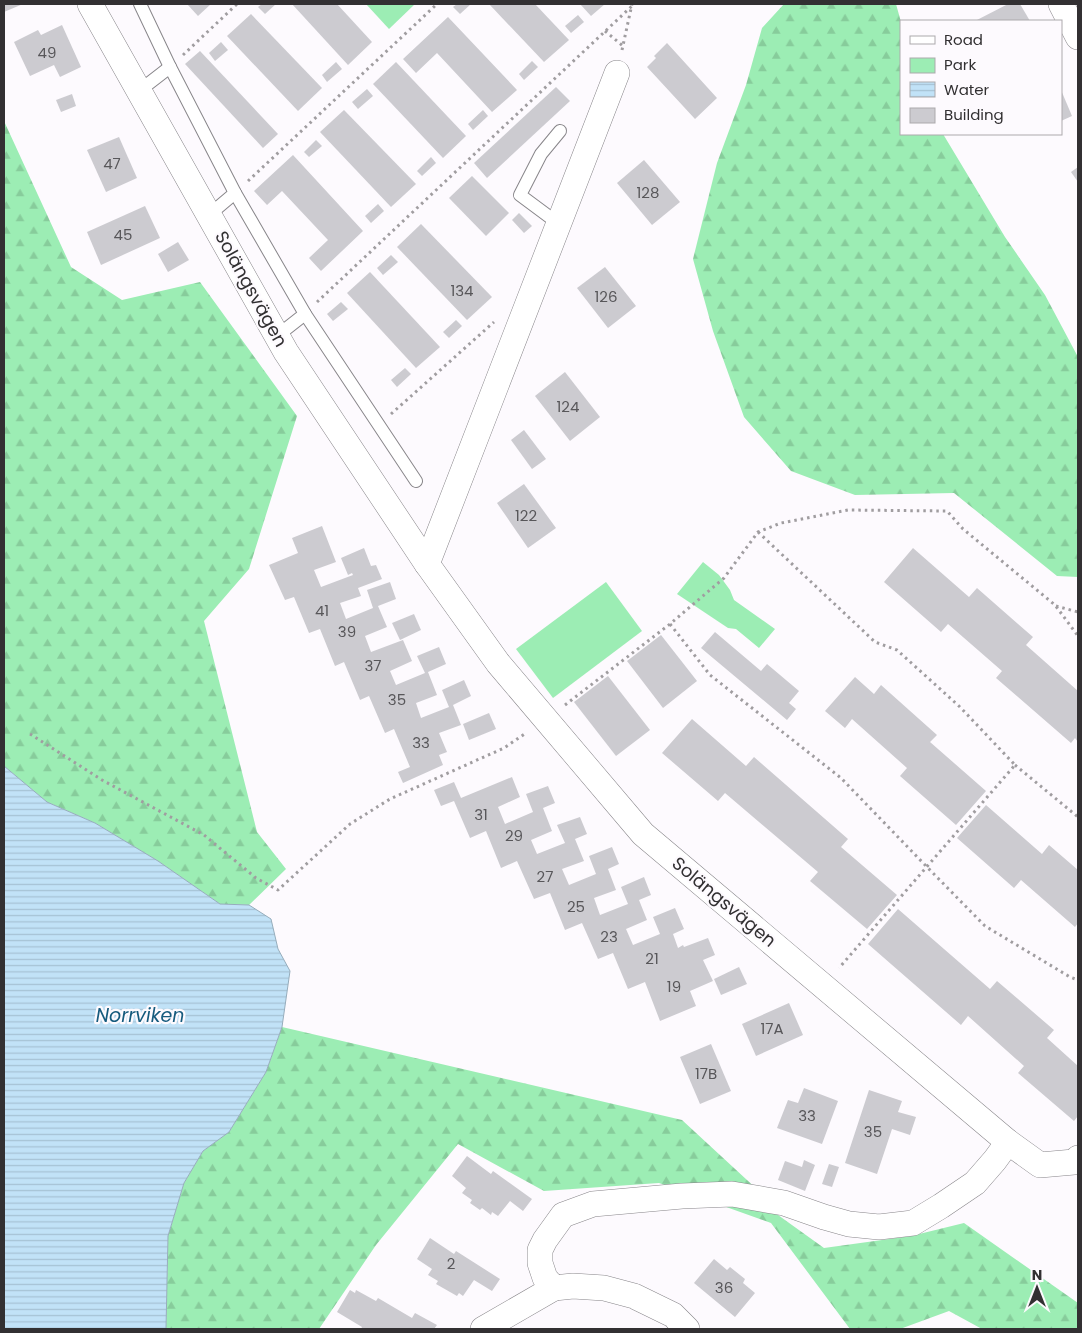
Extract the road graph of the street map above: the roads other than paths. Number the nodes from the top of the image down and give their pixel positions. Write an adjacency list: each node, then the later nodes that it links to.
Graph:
1 (90, 4): 7 (street, Solängsvägen)
2 (140, 4): 5 (lane)
3 (1061, 4): 4 (street)
4 (1078, 37)
5 (170, 67): 7 (lane); 9 (lane)
6 (617, 73): 11 (street)
7 (139, 91): 10 (street, Solängsvägen)
8 (560, 132): 11 (lane)
9 (235, 193): 10 (lane); 12 (lane)
10 (209, 215): 13 (street, Solängsvägen)
11 (559, 224): 15 (street)
12 (305, 314): 13 (lane); 14 (lane)
13 (277, 336): 15 (street, Solängsvägen)
14 (416, 481)
15 (427, 564): 16 (street, Solängsvägen)
16 (1008, 1142): 17 (street, Solängsvägen); 18 (street)
17 (1078, 1158)
18 (554, 1288): 19 (street); 20 (street)
19 (483, 1329)
20 (687, 1329)

